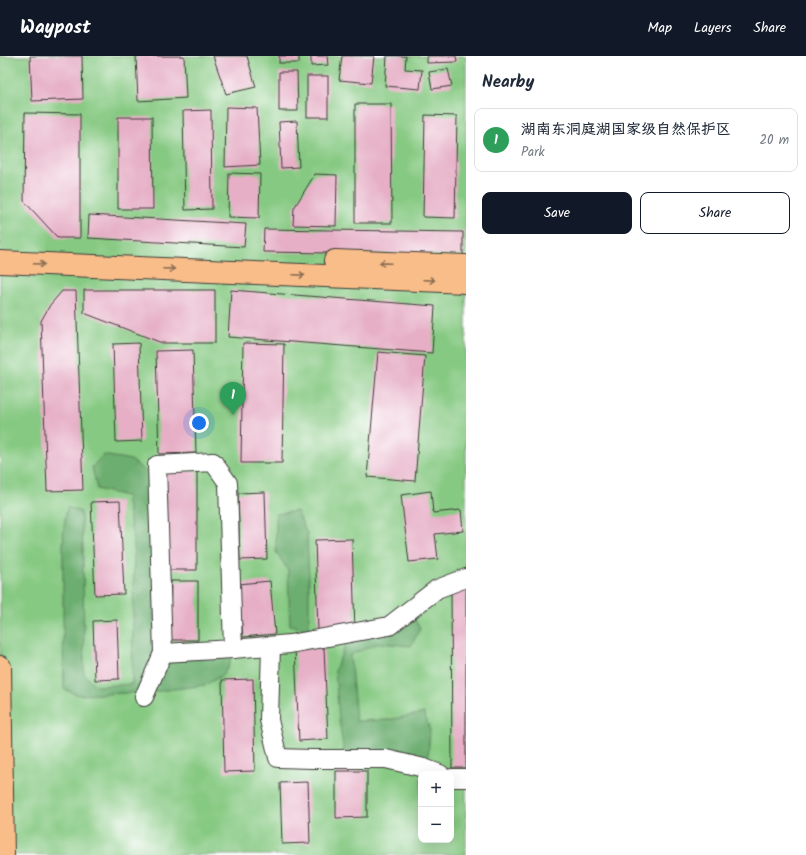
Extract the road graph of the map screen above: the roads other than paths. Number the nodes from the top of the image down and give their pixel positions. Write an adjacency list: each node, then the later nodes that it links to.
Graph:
1 (0, 248): 3 (main road, one-way to 1)
2 (0, 262): 4 (main road, one-way to 4)
3 (466, 266)
4 (466, 282)
5 (466, 578): 6 (street)
6 (271, 646): 7 (street); 11 (street)
7 (233, 649): 8 (street); 8 (street)
8 (163, 653): 10 (street)
9 (0, 667): 14 (main road)
10 (144, 697)
11 (432, 771)
12 (454, 778): 13 (street)
13 (466, 778)
14 (3, 855)

